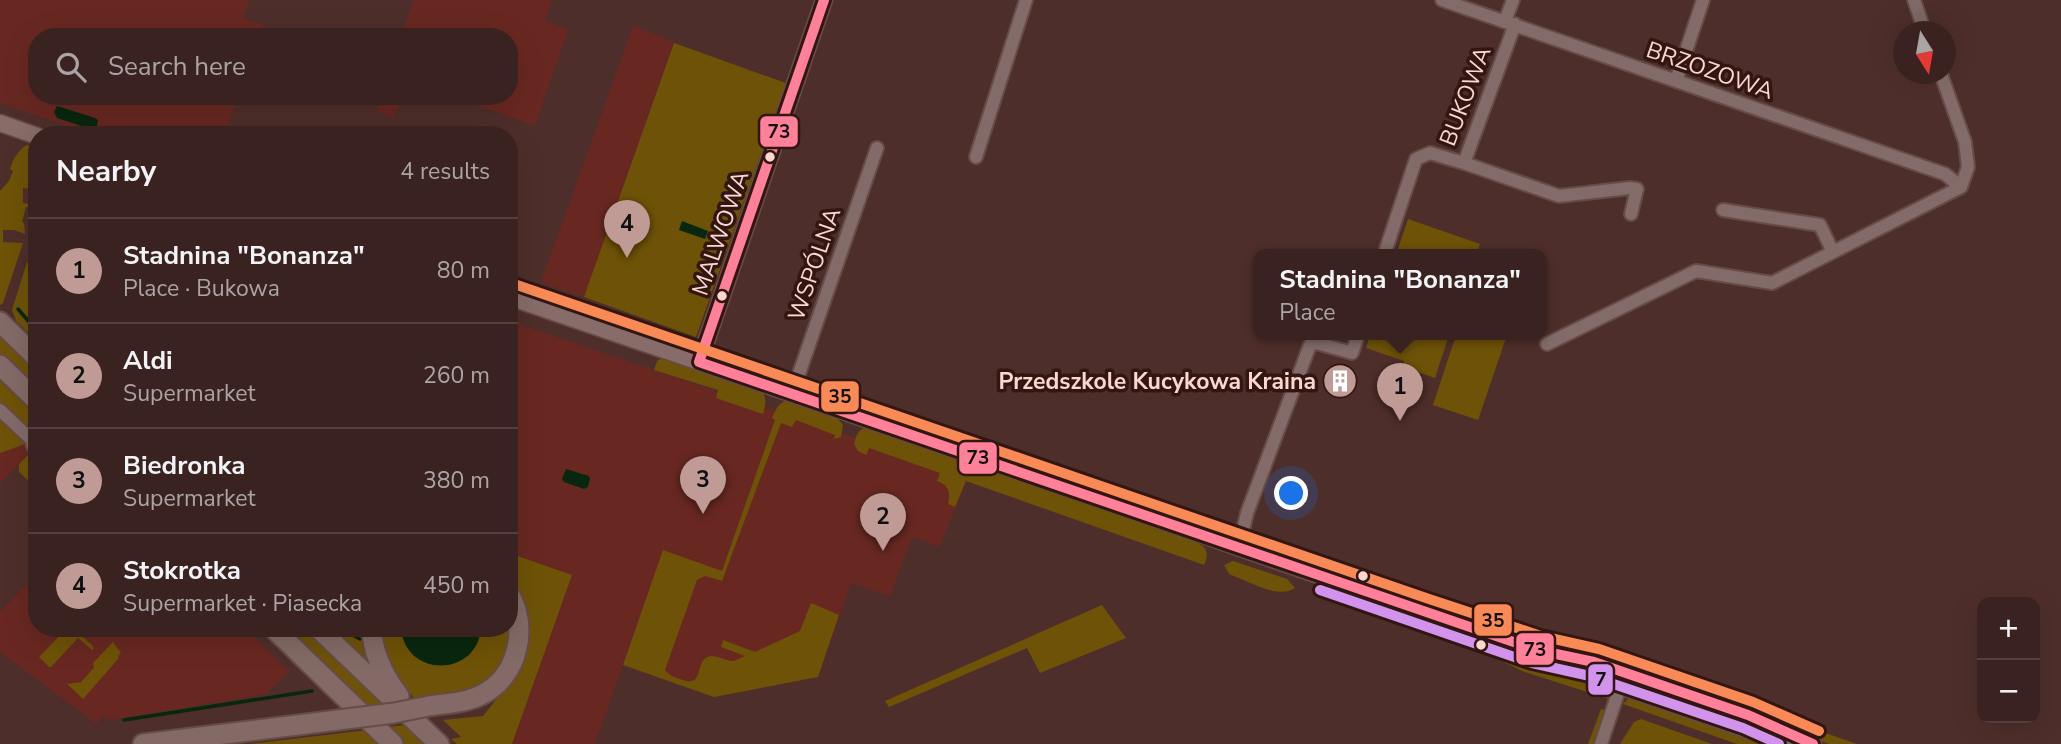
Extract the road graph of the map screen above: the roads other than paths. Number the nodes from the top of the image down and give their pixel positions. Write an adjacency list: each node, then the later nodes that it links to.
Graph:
1 (824, 0): 26 (street, MALWOWA)
2 (1026, 0): 14 (street)
3 (1442, 0): 8 (street, BRZOZOWA)
4 (1513, 0): 8 (street, BUKOWA)
5 (1703, 0): 9 (street)
6 (1914, 0): 7 (street)
7 (1922, 21)
8 (1510, 22): 9 (street, BRZOZOWA); 15 (street, BUKOWA)
9 (1676, 81): 16 (street, BRZOZOWA)
10 (1945, 84): 16 (street)
11 (0, 123): 12 (street)
12 (28, 132)
13 (877, 148): 29 (street, WSPÓLNA)
14 (976, 157)
15 (1464, 163): 18 (street); 19 (street, BUKOWA)
16 (1961, 187): 20 (street)
17 (1724, 209): 20 (street)
18 (1631, 214)
19 (1386, 249)
20 (1833, 252): 24 (street)
21 (518, 300): 26 (street)
22 (0, 322): 25 (main road)
23 (1356, 340): 32 (street)
24 (1546, 344)
25 (28, 349)
26 (699, 362): 29 (street)
27 (0, 365): 28 (main road)
28 (28, 392)
29 (792, 394): 32 (street)
30 (0, 410): 31 (street)
31 (28, 436)
32 (1239, 547): 37 (street)
33 (518, 620): 39 (main road, bridge)
34 (282, 637): 40 (main road)
35 (327, 637): 38 (main road)
36 (373, 637): 38 (main road)
37 (1623, 679): 41 (street); 42 (street); 43 (street)
38 (432, 737)
39 (143, 744)
40 (393, 744)
41 (1601, 744)
42 (1800, 744)
43 (1813, 744)

